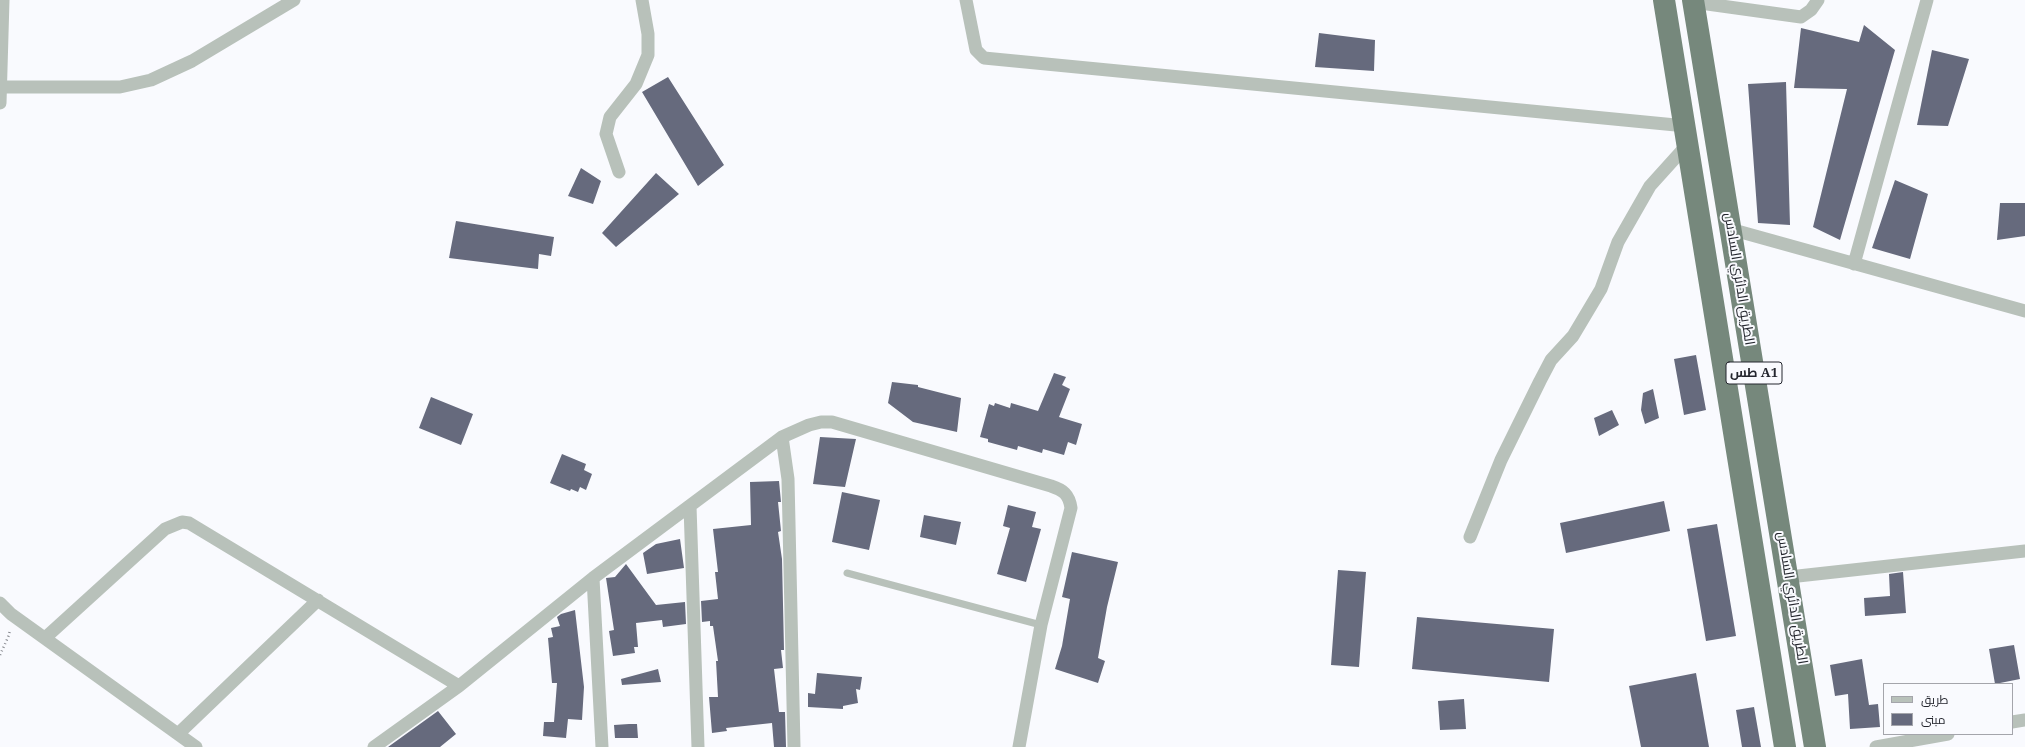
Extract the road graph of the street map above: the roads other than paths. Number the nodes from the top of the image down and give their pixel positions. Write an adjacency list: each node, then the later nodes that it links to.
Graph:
1 (3, 0): 9 (street)
2 (294, 0): 9 (street)
3 (642, 0): 12 (street)
4 (966, 0): 11 (street)
5 (1664, 0): 11 (highway, الطريق الدائري السادس / طس A1)
6 (1818, 0): 8 (street)
7 (1927, 0): 14 (street)
8 (1693, 1): 13 (highway, الطريق الدائري السادس / طس A1)
9 (1, 87): 10 (street)
10 (0, 103)
11 (1687, 136): 18 (street); 38 (highway, الطريق الدائري السادس / طس A1)
12 (619, 172)
13 (1730, 229): 14 (street); 21 (highway, الطريق الدائري السادس / طس A1)
14 (1854, 264): 15 (street)
15 (2025, 311)
16 (782, 437): 17 (street); 25 (street); 36 (street)
17 (690, 506): 22 (street); 35 (street)
18 (1470, 537)
19 (2025, 551): 21 (street)
20 (847, 573): 25 (lane)
21 (1788, 577): 39 (highway, الطريق الدائري السادس / طس A1)
22 (594, 578): 27 (street); 34 (street)
23 (318, 600): 26 (street); 27 (street); 30 (street)
24 (0, 603): 26 (street)
25 (1041, 625): 37 (street)
26 (46, 638): 30 (street)
27 (459, 686): 33 (street)
28 (2025, 720): 29 (street)
29 (2013, 722)
30 (178, 734): 32 (street)
31 (1942, 735): 40 (street)
32 (196, 747)
33 (374, 747)
34 (602, 747)
35 (698, 747)
36 (794, 747)
37 (1019, 747)
38 (1785, 747)
39 (1815, 747)
40 (1876, 747)

